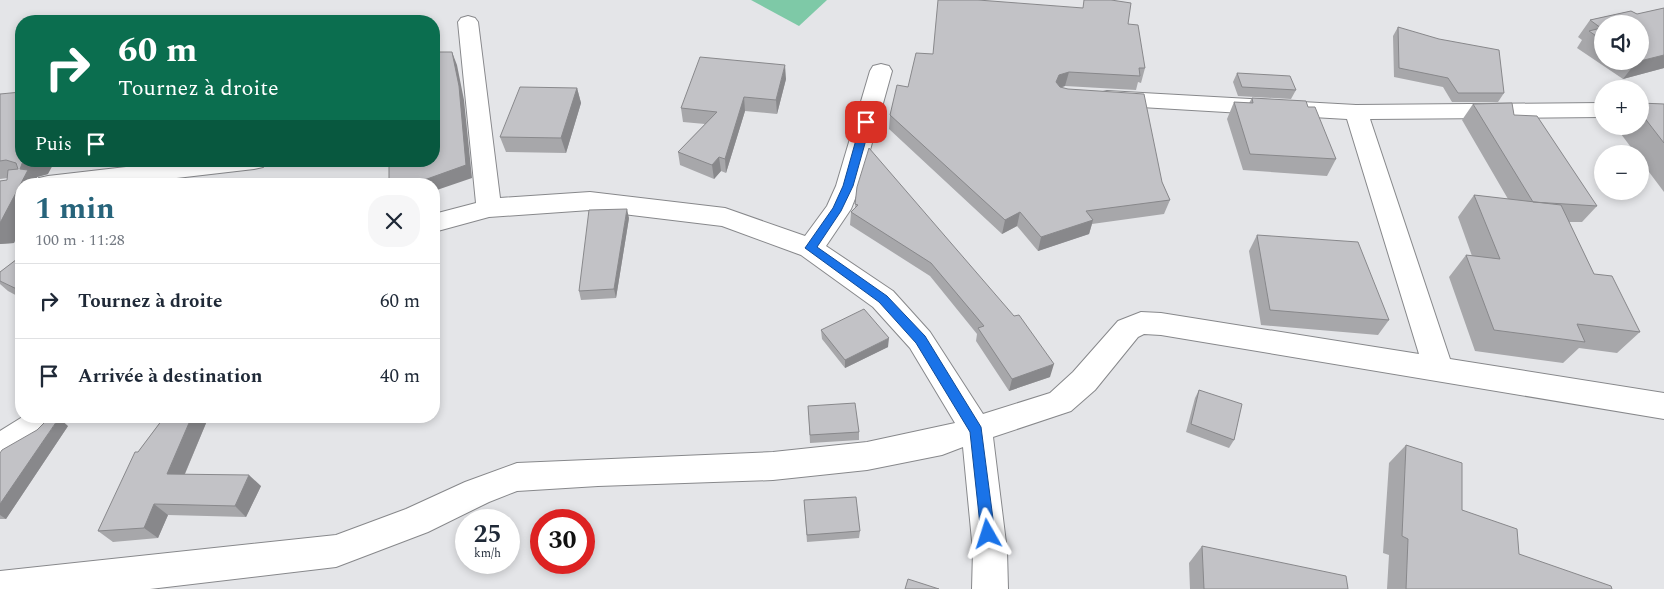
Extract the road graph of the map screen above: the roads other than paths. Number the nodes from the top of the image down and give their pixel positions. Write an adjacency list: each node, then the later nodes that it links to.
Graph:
1 (468, 22): 8 (street)
2 (881, 71): 10 (street)
3 (1085, 96): 5 (street)
4 (1594, 110): 5 (street)
5 (1356, 112): 11 (street)
6 (200, 167): 7 (street)
7 (102, 178)
8 (489, 208): 9 (street); 10 (street)
9 (440, 221)
10 (810, 248): 14 (street)
11 (1438, 368): 12 (street); 14 (street)
12 (1664, 406)
13 (39, 423): 15 (street)
14 (976, 431): 16 (street); 17 (street)
15 (0, 448)
16 (14, 587)
17 (990, 589)

